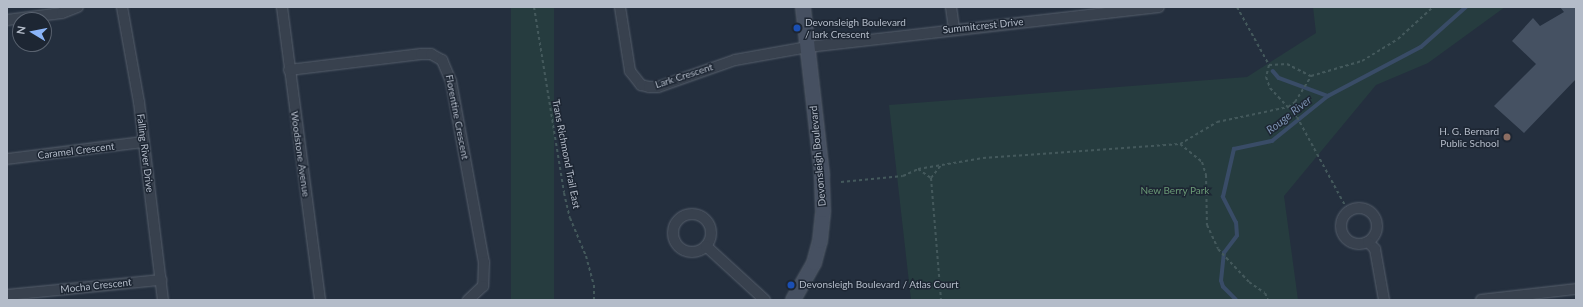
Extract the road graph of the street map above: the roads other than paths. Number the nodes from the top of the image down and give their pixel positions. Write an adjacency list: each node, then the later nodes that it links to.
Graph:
1 (78, 7): 9 (street)
2 (122, 7): 13 (street, Falling River Drive)
3 (282, 7): 12 (street, Woodstone Avenue)
4 (620, 7): 11 (street, Lark Crescent)
5 (803, 7): 11 (street, Devonsleigh Boulevard)
6 (952, 7): 10 (street)
7 (1159, 7): 8 (street, Summitcrest Drive)
8 (1094, 11): 10 (street, Summitcrest Drive)
9 (7, 20)
10 (954, 29): 11 (street, Summitcrest Drive)
11 (808, 48): 25 (street, Devonsleigh Boulevard)
12 (289, 70): 22 (street, Woodstone Avenue); 23 (street, Florentine Crescent)
13 (144, 142): 14 (street, Caramel Crescent); 17 (street, Falling River Drive)
14 (7, 158)
15 (1368, 242): 15 (street); 26 (street)
16 (706, 246): 24 (street)
17 (161, 280): 19 (street, Mocha Crescent); 21 (street, Falling River Drive)
18 (1576, 289): 20 (street)
19 (7, 295)
20 (1526, 298): 27 (street)
21 (164, 300)
22 (320, 300)
23 (468, 300)
24 (765, 300)
25 (793, 300)
26 (1384, 300)
27 (1481, 300)

